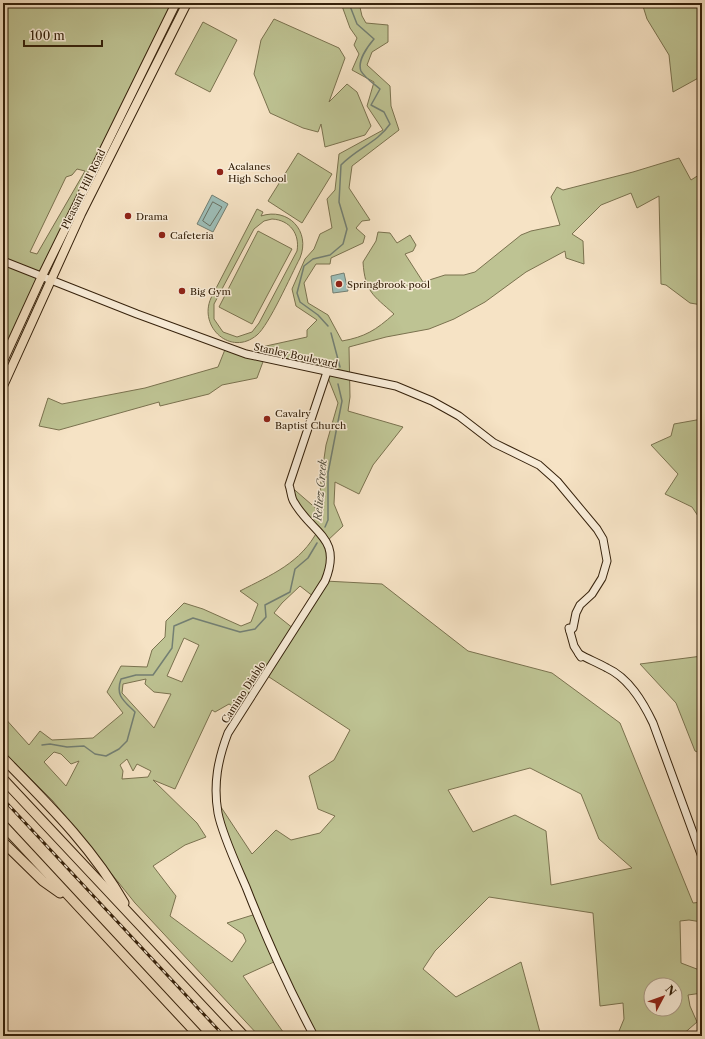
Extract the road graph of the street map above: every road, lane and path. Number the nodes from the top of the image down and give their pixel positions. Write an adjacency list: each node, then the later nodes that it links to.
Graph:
1 (176, 3): 4 (main road, Pleasant Hill Road)
2 (187, 3): 5 (main road, Pleasant Hill Road)
3 (3, 261): 4 (street, Stanley Boulevard)
4 (42, 276): 5 (street, Stanley Boulevard); 6 (main road, Pleasant Hill Road)
5 (52, 280): 7 (street, Stanley Boulevard); 8 (main road, Pleasant Hill Road)
6 (3, 361)
7 (327, 372): 13 (street, Stanley Boulevard); 18 (street, Camino Diablo)
8 (3, 386)
9 (3, 758): 15 (highway)
10 (3, 779): 15 (highway)
11 (3, 825): 14 (highway)
12 (3, 842): 14 (highway)
13 (702, 857)
14 (77, 906): 16 (highway)
15 (131, 916): 17 (highway)
16 (199, 1036)
17 (244, 1036)
18 (314, 1036)

